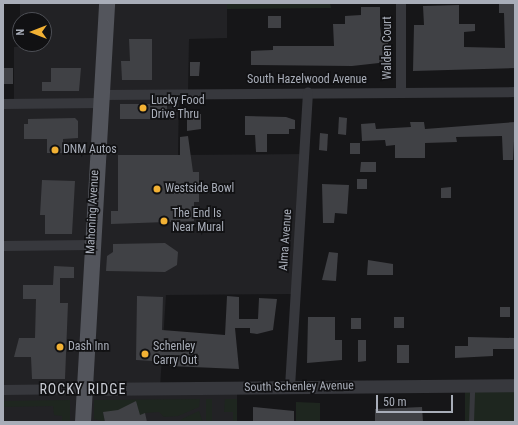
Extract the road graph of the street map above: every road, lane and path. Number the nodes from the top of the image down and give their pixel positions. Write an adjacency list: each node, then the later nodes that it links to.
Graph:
1 (107, 3): 6 (main road, Mahoning Avenue)
2 (401, 3): 5 (street, Walden Court)
3 (515, 92): 5 (street, South Hazelwood Avenue)
4 (308, 93): 5 (street, South Hazelwood Avenue); 6 (street, South Hazelwood Avenue); 12 (street, Alma Avenue)
5 (401, 93)
6 (100, 99): 7 (street, South Hazelwood Avenue); 8 (main road, Mahoning Avenue)
7 (3, 104)
8 (91, 245): 9 (street); 14 (main road, Mahoning Avenue)
9 (3, 246)
10 (472, 386): 11 (street, South Schenley Avenue); 12 (street, South Schenley Avenue); 16 (lane)
11 (515, 386)
12 (290, 387): 14 (street, South Schenley Avenue)
13 (3, 390): 14 (street)
14 (84, 390): 15 (main road, Mahoning Avenue)
15 (83, 422)
16 (471, 422)

